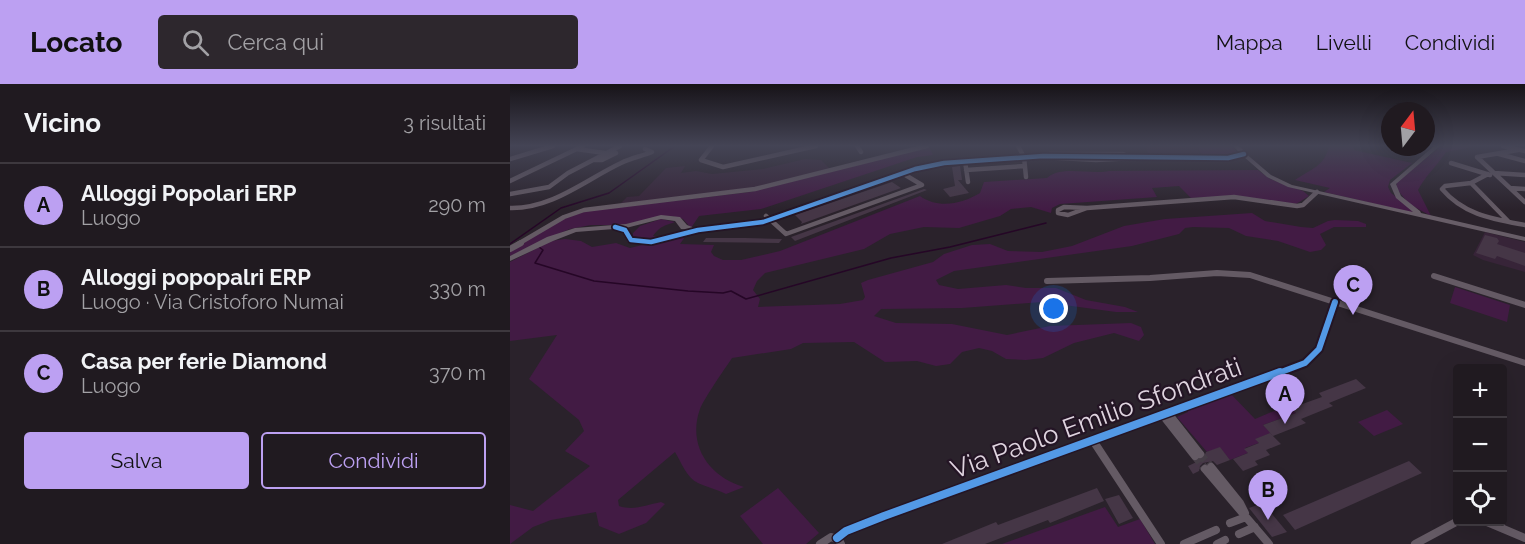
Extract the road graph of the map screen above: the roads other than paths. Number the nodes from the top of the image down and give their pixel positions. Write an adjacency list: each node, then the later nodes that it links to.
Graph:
1 (538, 167): 17 (street)
2 (578, 167): 23 (street)
3 (613, 167): 25 (street)
4 (841, 167): 38 (street)
5 (922, 167): 13 (street)
6 (1003, 167): 12 (street)
7 (1025, 167): 16 (street)
8 (1259, 167): 22 (street)
9 (1412, 167): 27 (street)
10 (1465, 167): 14 (street)
11 (1486, 167): 14 (street)
12 (966, 170): 18 (street)
13 (902, 173): 28 (street); 28 (street)
14 (1490, 173): 15 (street); 19 (street); 20 (street)
15 (1525, 175)
16 (1026, 177)
17 (510, 181)
18 (968, 182)
19 (1471, 183): 29 (street); 29 (street)
20 (1510, 188): 21 (street); 24 (street)
21 (1525, 189)
22 (1317, 192): 26 (street); 27 (street)
23 (510, 194)
24 (1525, 202)
25 (510, 208)
26 (1087, 208): 26 (street)
27 (1413, 212): 37 (street)
28 (768, 218): 34 (street)
29 (1508, 221): 32 (street)
30 (644, 222): 31 (street); 33 (street); 35 (street)
31 (682, 225): 34 (street); 36 (street)
32 (1525, 225)
33 (615, 227): 35 (street); 39 (street)
34 (698, 230): 36 (street)
35 (628, 234): 36 (street)
36 (669, 236)
37 (1525, 239)
38 (510, 249)
39 (510, 259)
40 (1434, 276): 43 (street)
41 (1047, 281): 42 (street)
42 (1335, 302): 44 (street); 45 (street, Via Paolo Emilio Sfondrati)
43 (1525, 305)
44 (1525, 363)
45 (1164, 413): 46 (street, Via Paolo Emilio Sfondrati); 47 (street)
46 (1092, 439): 57 (street, Via Paolo Emilio Sfondrati); 59 (street)
47 (1198, 455)
48 (1208, 468): 49 (street)
49 (1246, 517): 50 (street); 53 (street)
50 (1230, 523)
51 (1453, 524): 62 (street)
52 (1496, 526): 56 (street)
53 (1255, 527): 55 (street); 61 (street)
54 (1216, 530): 60 (street)
55 (1239, 534)
56 (1525, 538)
57 (839, 541): 58 (street, Via Paolo Emilio Sfondrati)
58 (820, 544)
59 (1161, 544)
60 (1184, 544)
61 (1269, 544)
62 (1415, 544)

